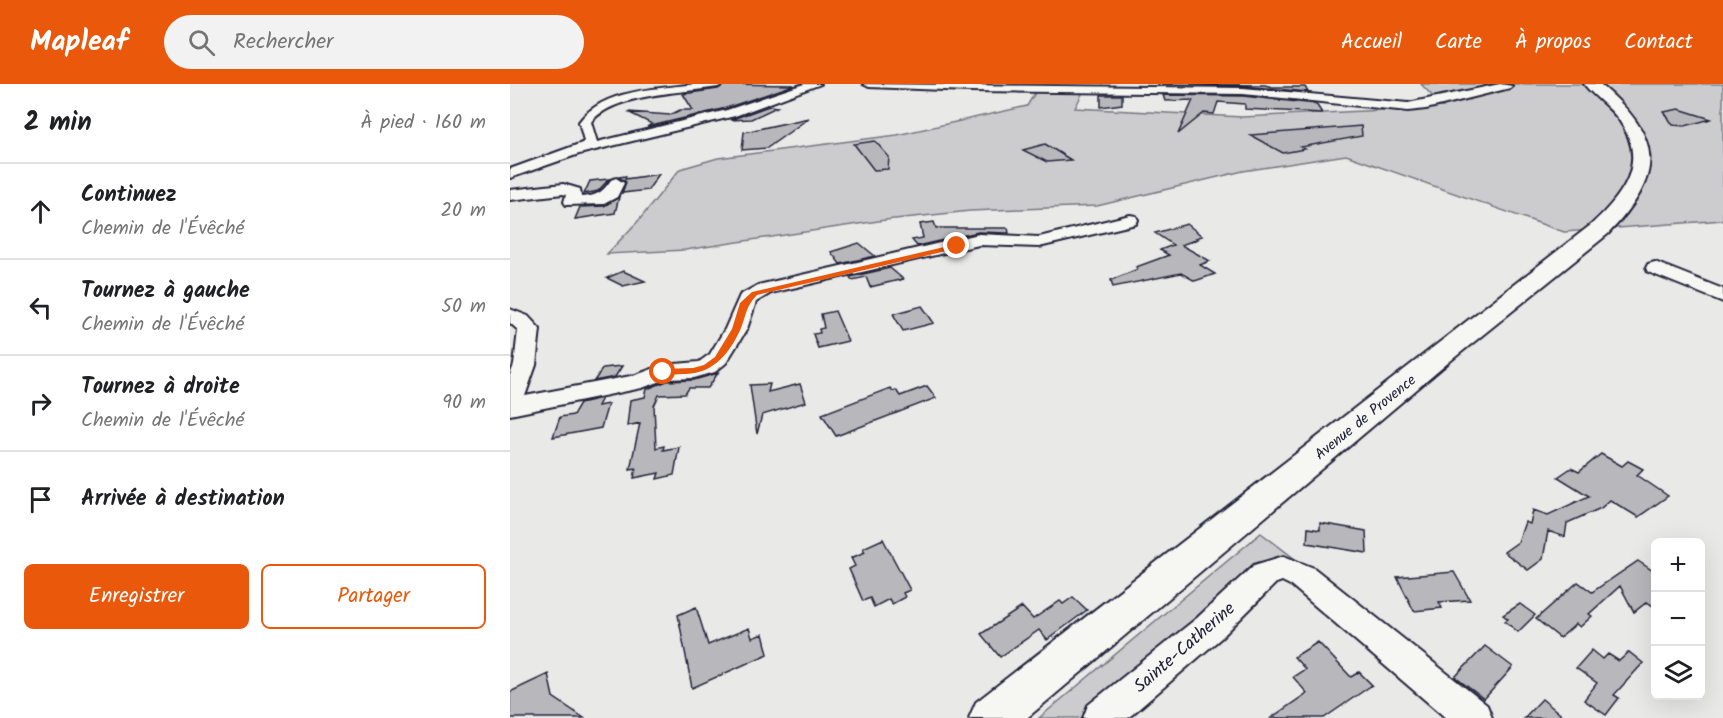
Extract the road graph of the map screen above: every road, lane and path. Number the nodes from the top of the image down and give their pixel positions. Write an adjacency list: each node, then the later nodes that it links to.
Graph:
1 (718, 84): 6 (street)
2 (815, 84): 6 (street)
3 (869, 84): 5 (street)
4 (1591, 84): 17 (main road, Avenue de Provence)
5 (1506, 86)
6 (581, 150): 8 (street)
7 (510, 159): 8 (street)
8 (548, 162): 9 (street)
9 (510, 174)
10 (616, 183): 11 (street)
11 (510, 195)
12 (1130, 220): 16 (street)
13 (1655, 268): 14 (street)
14 (1723, 296)
15 (510, 315): 16 (street)
16 (510, 407)
17 (992, 718)
18 (1101, 718): 19 (street, Sainte-Catherine)
19 (1474, 718)

